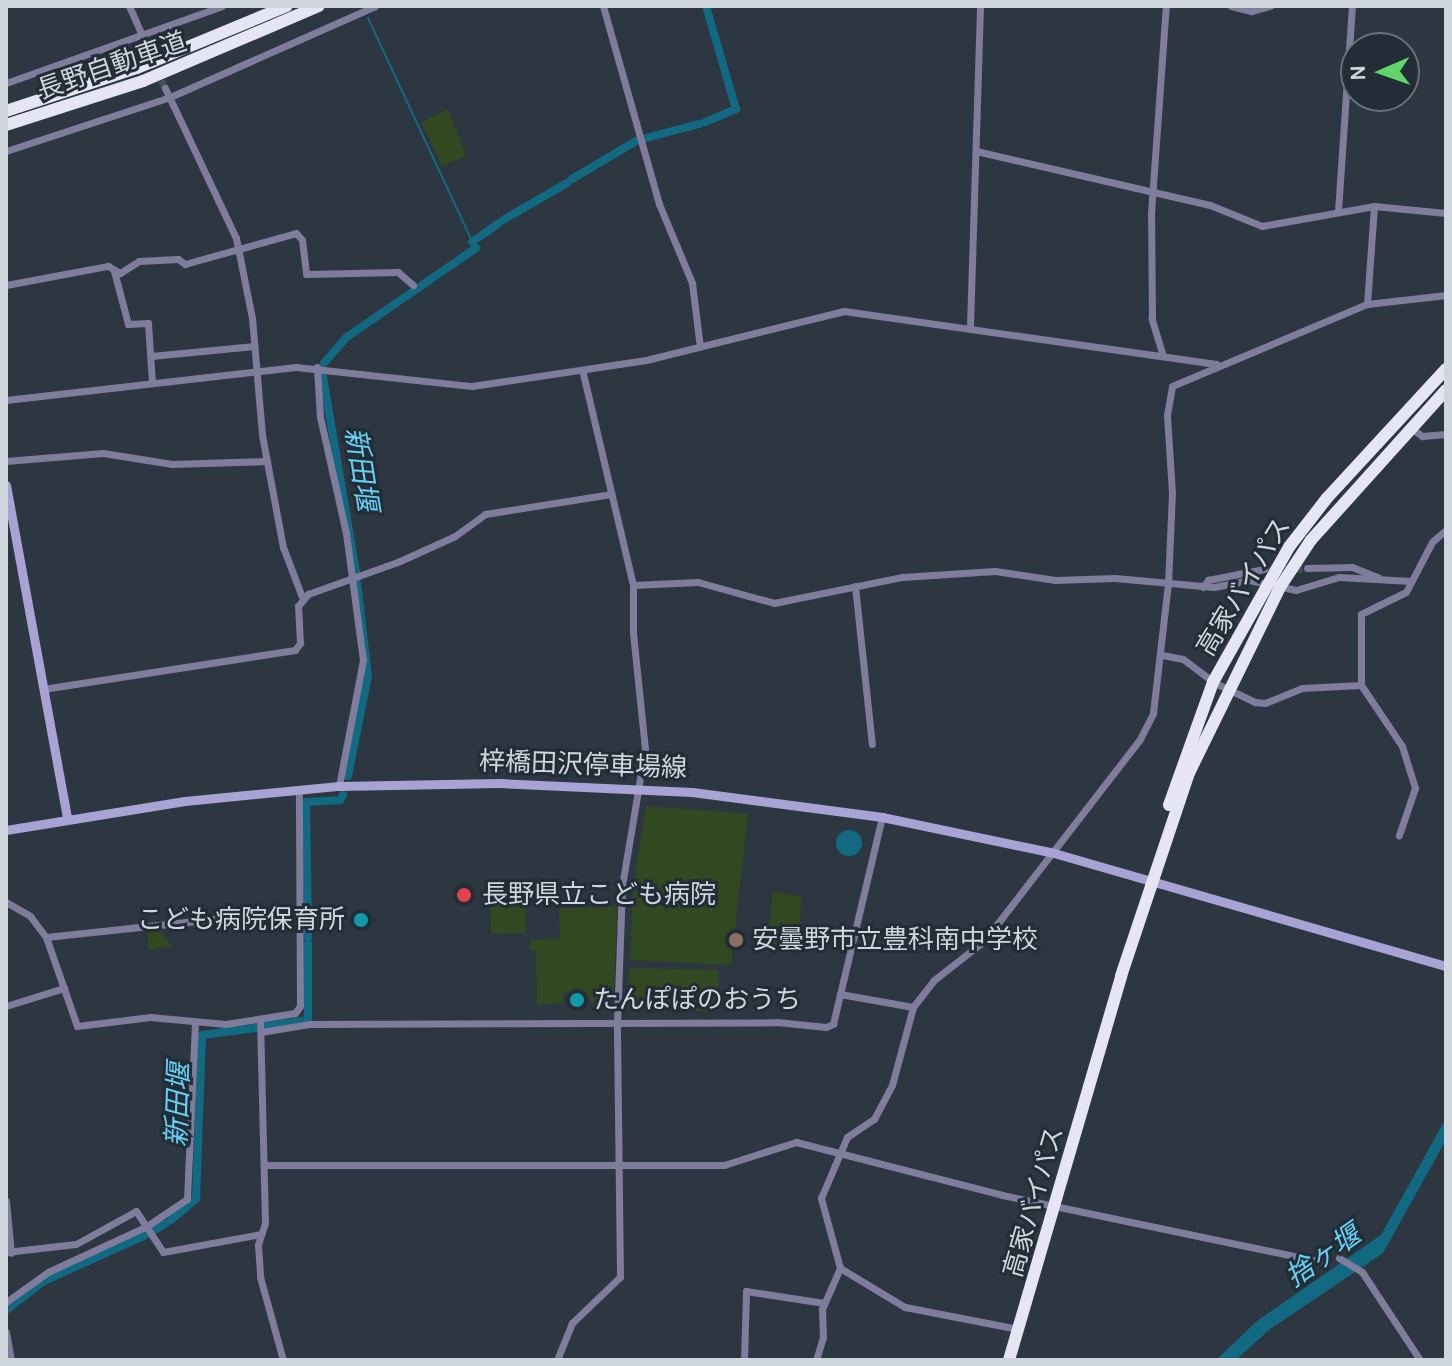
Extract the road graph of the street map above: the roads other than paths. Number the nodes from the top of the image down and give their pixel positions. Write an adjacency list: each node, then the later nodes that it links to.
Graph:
1 (129, 6): 12 (street)
2 (222, 6): 12 (street)
3 (287, 6): 17 (highway, 長野自動車道)
4 (319, 6): 18 (highway, 長野自動車道)
5 (375, 6): 16 (street)
6 (603, 6): 33 (street)
7 (980, 6): 20 (street)
8 (1166, 6): 21 (street)
9 (1231, 6): 10 (street)
10 (1270, 6)
11 (1352, 6): 23 (street)
12 (144, 38): 13 (street); 14 (street)
13 (149, 51)
14 (6, 83)
15 (165, 88): 16 (street)
16 (170, 97): 19 (street); 25 (street)
17 (6, 111)
18 (6, 125)
19 (6, 151)
20 (976, 151): 21 (street); 31 (street)
21 (1152, 193): 23 (street); 35 (street)
22 (1374, 206): 23 (street); 24 (street); 30 (street)
23 (1338, 211)
24 (1446, 213)
25 (239, 251): 26 (street); 28 (street); 32 (street)
26 (114, 271): 27 (street); 34 (street)
27 (6, 285)
28 (413, 285)
29 (1446, 295): 30 (street)
30 (1367, 304): 36 (street)
31 (970, 326): 33 (street); 35 (street)
32 (255, 346): 34 (street); 40 (street)
33 (700, 347): 39 (street)
34 (151, 356): 41 (street)
35 (1163, 356): 36 (street)
36 (1216, 364): 57 (street)
37 (317, 367): 39 (street); 40 (street); 54 (street)
38 (1446, 369): 56 (highway, 高家バイパス)
39 (582, 370): 49 (street)
40 (258, 371): 41 (street); 47 (street)
41 (152, 383): 43 (street)
42 (1446, 390): 44 (highway, 高家バイパス)
43 (6, 400)
44 (1411, 428): 45 (street); 61 (highway, 高家バイパス)
45 (1446, 434)
46 (6, 461): 47 (street)
47 (267, 461): 62 (street)
48 (6, 485): 66 (main road)
49 (611, 494): 54 (street); 58 (street)
50 (1446, 530): 55 (street)
51 (1307, 568): 53 (street)
52 (1264, 569): 60 (street)
53 (1379, 578): 55 (street); 61 (street)
54 (350, 579): 62 (street); 69 (street)
55 (1411, 581): 65 (street)
56 (1266, 583): 60 (street); 61 (street); 64 (highway, 高家バイパス)
57 (1168, 584): 59 (street); 60 (street); 63 (street)
58 (633, 585): 59 (street); 70 (street)
59 (855, 586): 68 (street)
60 (1203, 587)
61 (1280, 587): 67 (highway, 高家バイパス)
62 (302, 597): 66 (street)
63 (1162, 655): 64 (street); 76 (street)
64 (1213, 682): 67 (street); 77 (highway, 高家バイパス)
65 (1361, 685): 67 (street); 75 (street)
66 (43, 689): 73 (main road)
67 (1228, 690): 77 (highway, 高家バイパス)
68 (872, 744)
69 (339, 786): 70 (main road, 梓橋田沢停車場線); 71 (main road, 梓橋田沢停車場線)
70 (637, 788): 72 (main road, 梓橋田沢停車場線); 88 (street)
71 (299, 789): 73 (main road, 梓橋田沢停車場線); 79 (street)
72 (882, 817): 76 (main road, 梓橋田沢停車場線); 83 (street)
73 (67, 819): 74 (main road, 梓橋田沢停車場線)
74 (6, 830)
75 (1399, 835)
76 (1054, 853): 77 (main road, 梓橋田沢停車場線); 85 (street)
77 (1153, 875): 81 (main road, 梓橋田沢停車場線); 94 (highway, 高家バイパス)
78 (6, 902): 80 (street)
79 (299, 910): 80 (street); 86 (street)
80 (46, 937): 82 (street)
81 (1446, 966)
82 (64, 988): 84 (street); 87 (street)
83 (840, 994): 85 (street); 88 (street)
84 (6, 1006)
85 (913, 1007): 90 (street)
86 (260, 1019): 87 (street); 89 (street)
87 (195, 1022): 95 (street)
88 (617, 1023): 89 (street); 92 (street)
89 (261, 1032): 91 (street)
90 (839, 1153): 92 (street); 94 (street); 100 (street)
91 (264, 1165): 92 (street); 96 (street)
92 (618, 1165): 107 (street)
93 (6, 1201): 97 (street)
94 (1057, 1207): 99 (street); 103 (highway, 高家バイパス)
95 (147, 1226): 96 (street); 97 (street); 101 (street)
96 (261, 1234): 106 (street)
97 (8, 1252)
98 (1341, 1260): 111 (street)
99 (1327, 1263)
100 (840, 1268): 102 (street); 103 (street)
101 (6, 1302)
102 (824, 1303): 108 (street); 109 (street)
103 (1020, 1329): 110 (highway, 高家バイパス)
104 (6, 1332): 105 (street)
105 (11, 1360)
106 (283, 1360)
107 (557, 1360)
108 (744, 1360)
109 (816, 1360)
110 (1009, 1360)
111 (1420, 1360)

